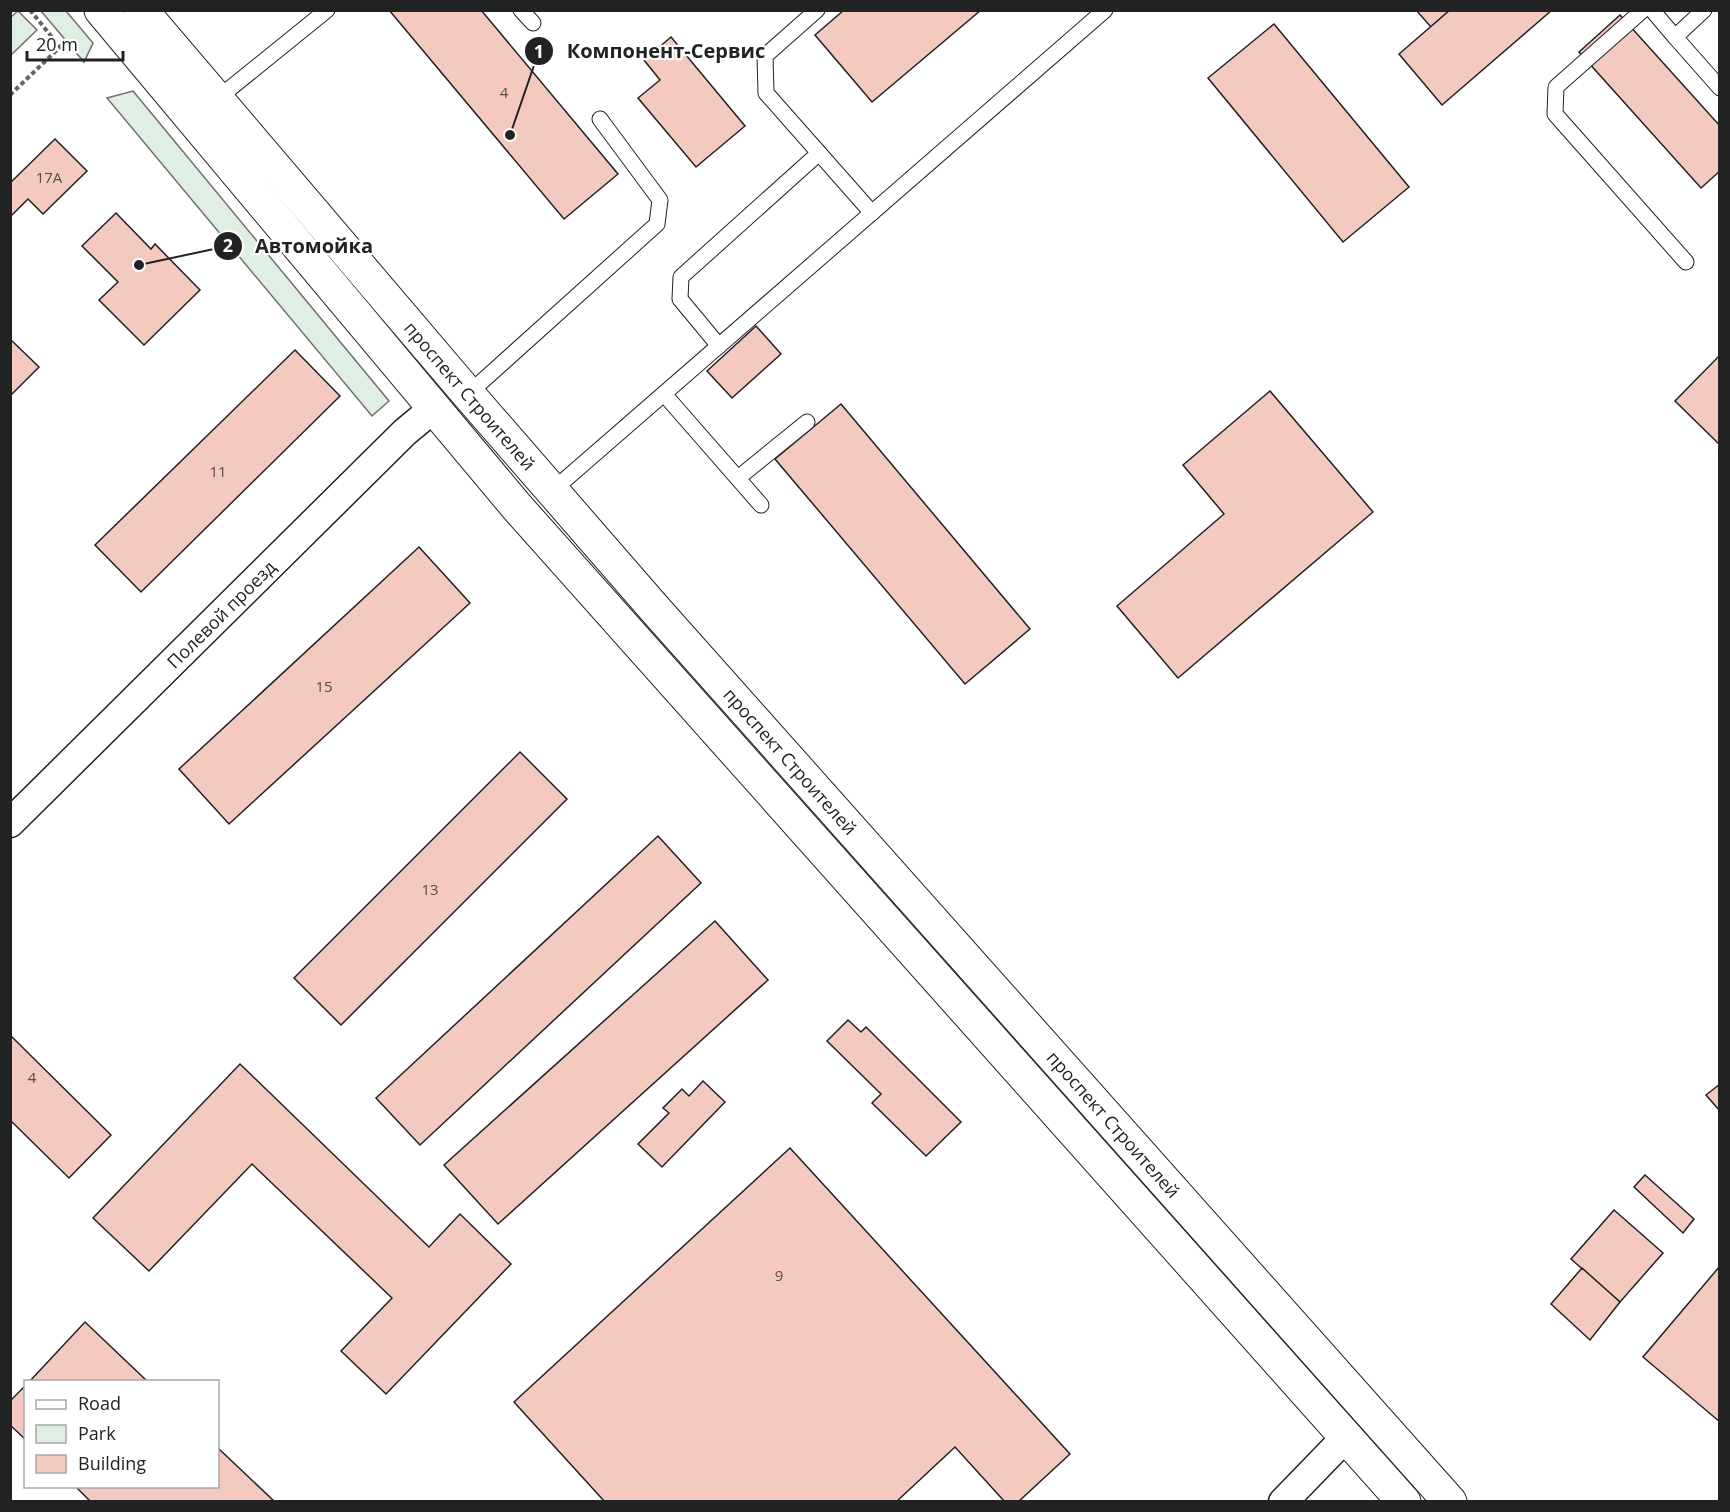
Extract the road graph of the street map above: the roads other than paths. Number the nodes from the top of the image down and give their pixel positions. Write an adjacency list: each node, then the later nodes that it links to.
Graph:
1 (100, 10): 21 (main road, проспект Строителей)
2 (141, 10): 13 (main road, проспект Строителей)
3 (327, 10): 13 (lane)
4 (521, 10): 10 (lane)
5 (817, 10): 15 (lane)
6 (1105, 10): 16 (lane)
7 (1643, 10): 17 (lane)
8 (1652, 10): 11 (lane)
9 (1704, 10): 11 (lane)
10 (533, 23)
11 (1675, 37): 12 (lane)
12 (1719, 88)
13 (217, 99): 19 (main road, проспект Строителей)
14 (600, 118): 19 (lane)
15 (819, 153): 16 (lane); 18 (lane)
16 (872, 213): 18 (lane)
17 (1686, 262)
18 (719, 346): 20 (lane)
19 (468, 394): 24 (main road, проспект Строителей)
20 (664, 394): 23 (lane); 24 (lane)
21 (434, 408): 26 (street, Полевой проезд); 28 (main road, проспект Строителей)
22 (807, 422): 23 (lane)
23 (738, 478): 25 (lane)
24 (552, 491): 27 (main road, проспект Строителей)
25 (761, 505)
26 (10, 823)
27 (1370, 1412): 28 (main road); 31 (main road, проспект Строителей)
28 (1346, 1437): 29 (street); 30 (main road, проспект Строителей)
29 (1282, 1502)
30 (1404, 1502)
31 (1450, 1502)

